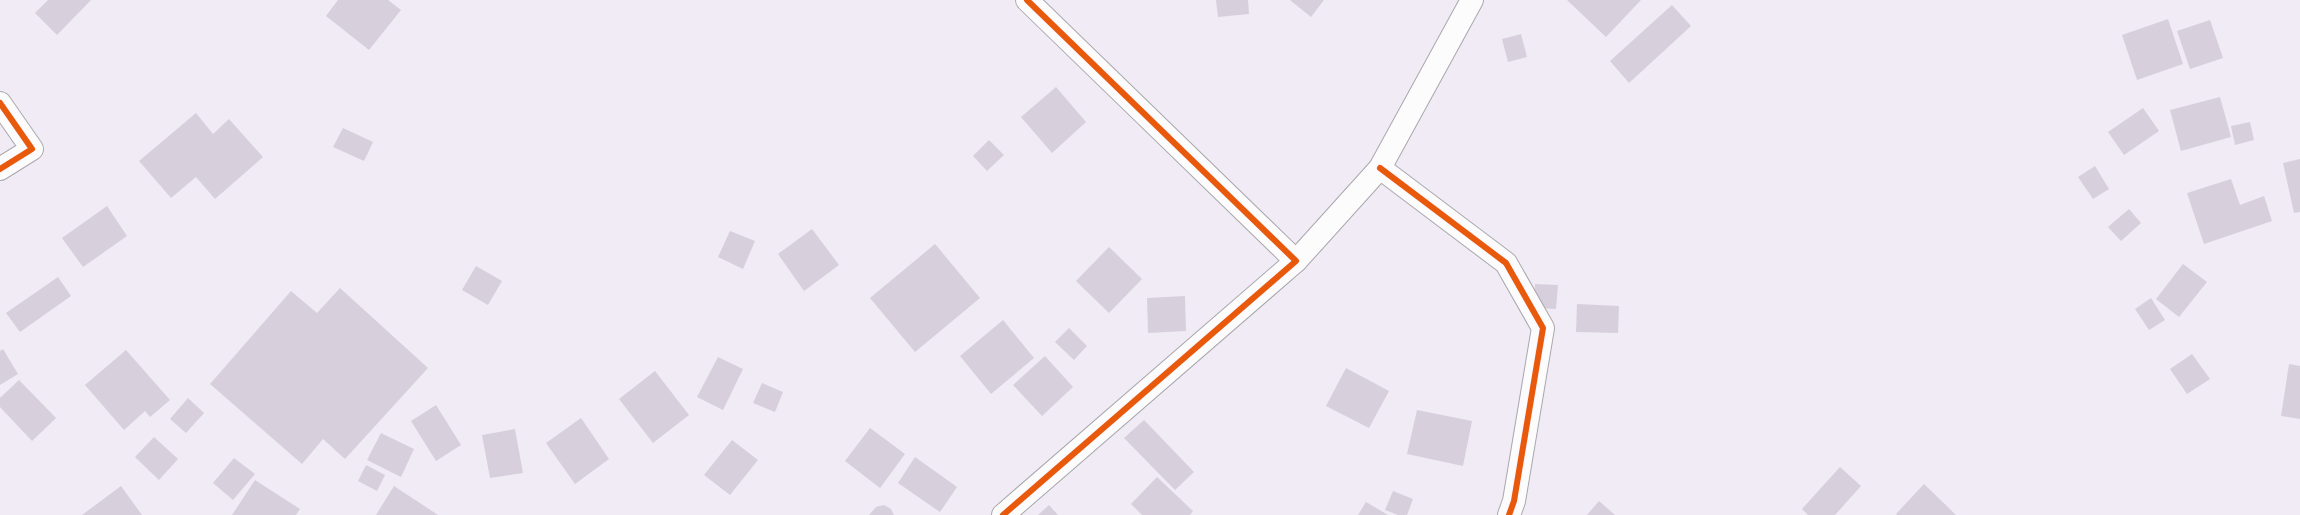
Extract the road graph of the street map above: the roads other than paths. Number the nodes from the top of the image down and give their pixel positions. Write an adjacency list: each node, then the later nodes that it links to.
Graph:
1 (1027, 0): 6 (street)
2 (1472, 0): 4 (street)
3 (0, 103): 5 (street)
4 (1380, 168): 6 (street); 8 (street)
5 (0, 169)
6 (1296, 261): 7 (street)
7 (1003, 515)
8 (1509, 515)

